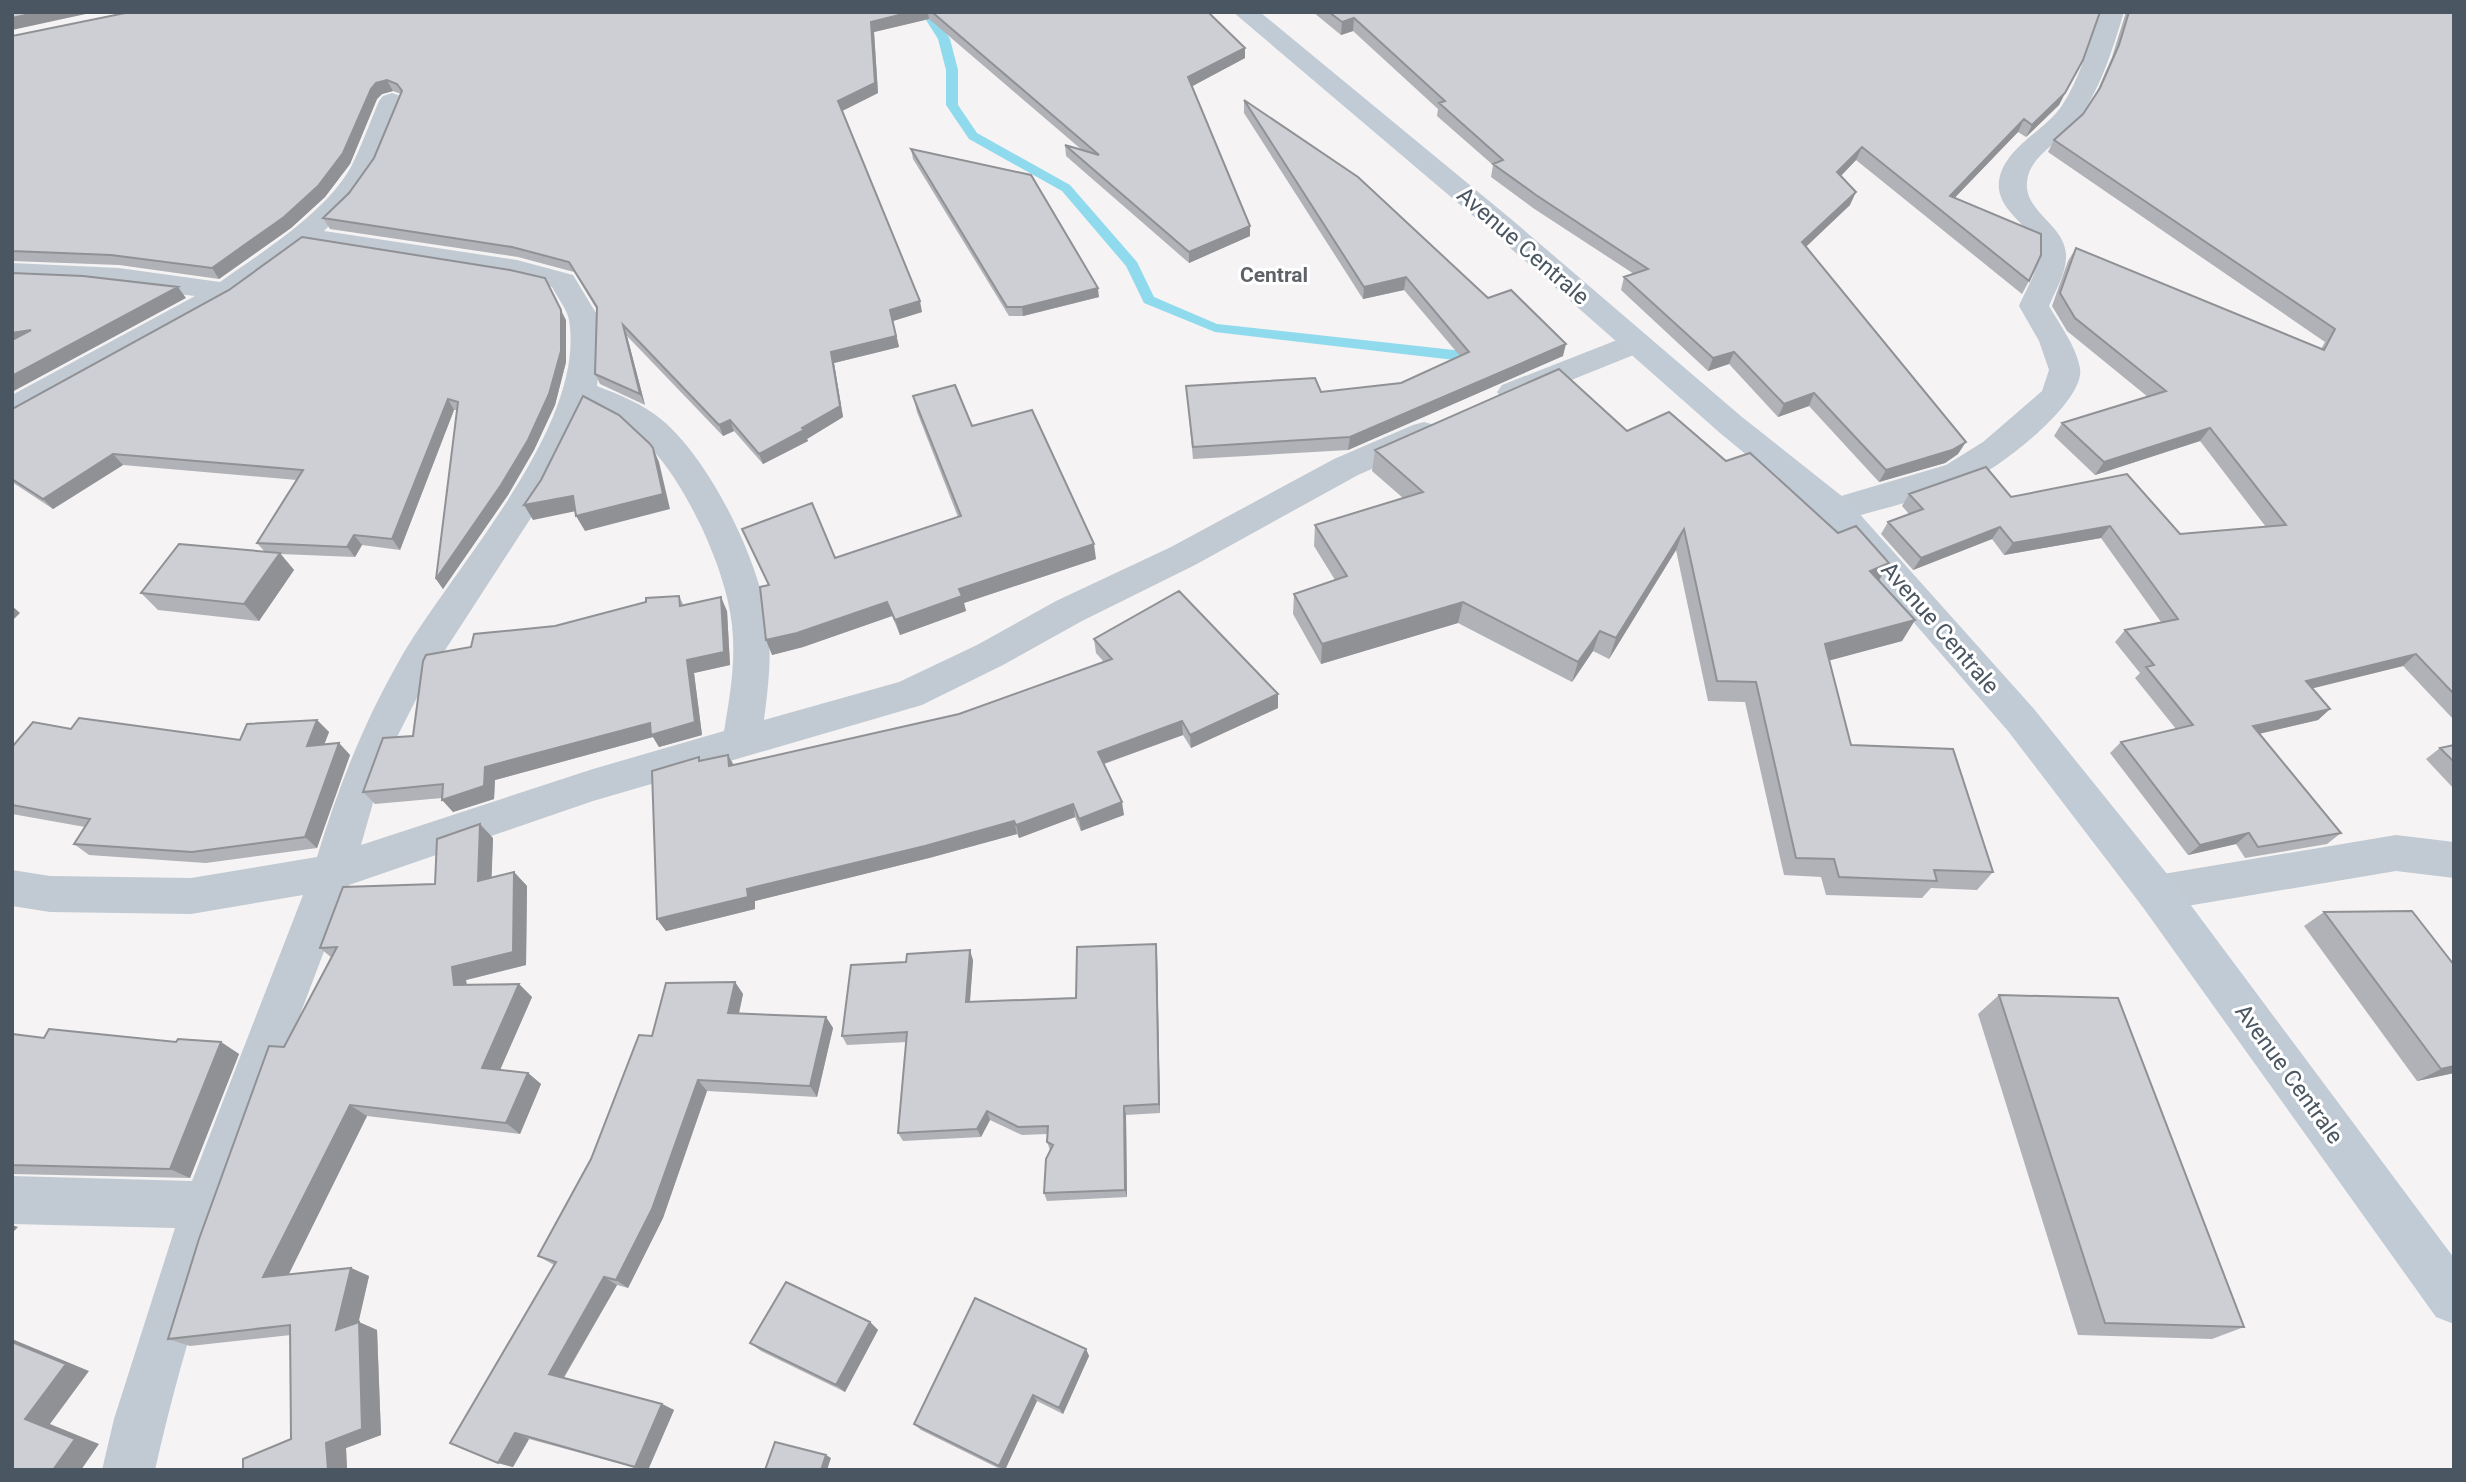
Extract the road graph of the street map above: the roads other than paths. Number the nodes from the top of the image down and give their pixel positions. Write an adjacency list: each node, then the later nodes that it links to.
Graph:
1 (1245, 12): 7 (street, Avenue Centrale)
2 (2112, 12): 10 (street)
3 (392, 102): 4 (street)
4 (303, 236): 6 (street); 8 (street)
5 (12, 272): 6 (street)
6 (225, 292): 9 (street)
7 (1635, 343): 10 (street, Avenue Centrale); 11 (street)
8 (580, 392): 11 (street); 13 (street)
9 (12, 409)
10 (1836, 510): 15 (street, Avenue Centrale)
11 (741, 744): 13 (street)
12 (2454, 860): 15 (street)
13 (333, 872): 14 (street); 17 (street)
14 (12, 888)
15 (2157, 893): 18 (street, Avenue Centrale)
16 (12, 1200): 17 (street)
17 (206, 1205): 19 (street)
18 (2454, 1299)
19 (128, 1470)

